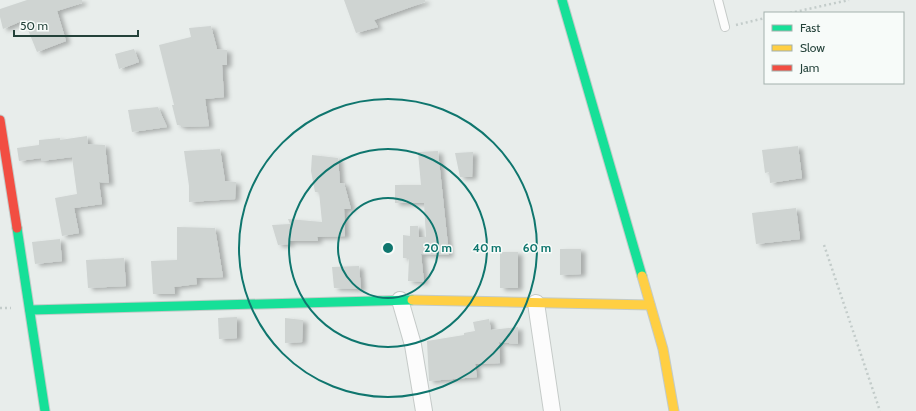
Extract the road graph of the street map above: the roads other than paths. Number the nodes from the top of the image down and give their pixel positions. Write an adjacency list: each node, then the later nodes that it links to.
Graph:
1 (562, 0): 7 (street)
2 (718, 0): 3 (lane)
3 (725, 27)
4 (0, 120): 8 (street)
5 (400, 300): 6 (street); 8 (street); 10 (street)
6 (536, 303): 7 (street); 11 (street)
7 (650, 305): 12 (street)
8 (30, 310): 9 (street)
9 (45, 411)
10 (424, 411)
11 (552, 411)
12 (674, 411)

